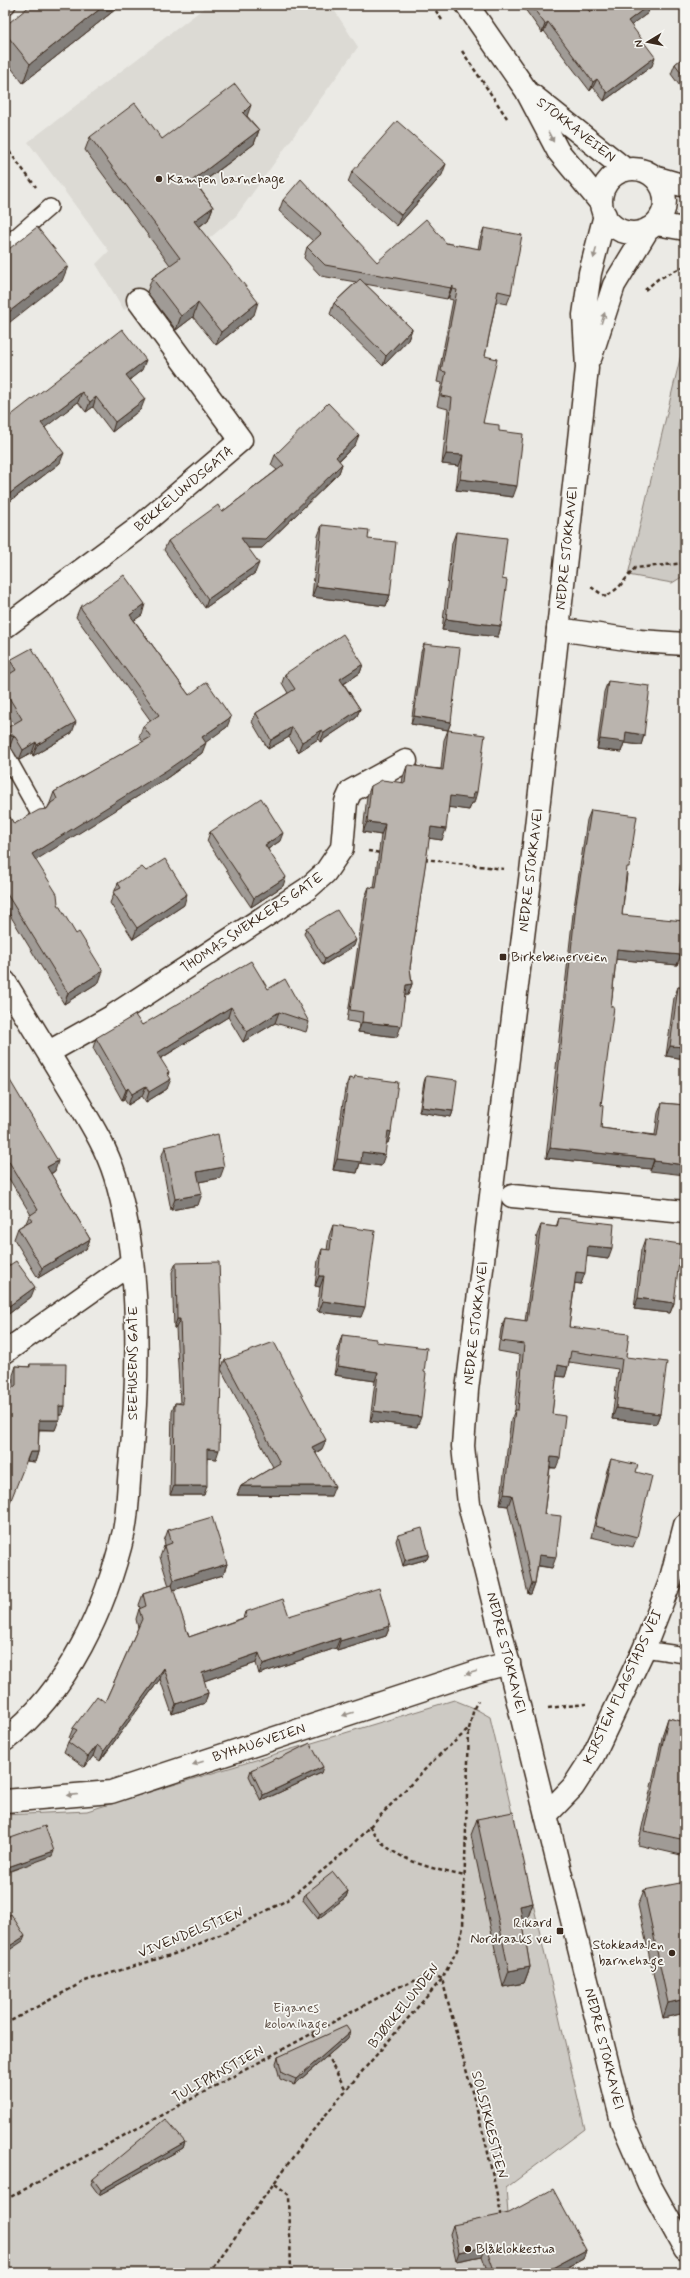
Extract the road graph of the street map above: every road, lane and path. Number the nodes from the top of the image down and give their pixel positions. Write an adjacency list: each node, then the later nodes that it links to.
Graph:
1 (8, 5): 4 (lane)
2 (432, 5): 5 (path)
3 (467, 5): 7 (street, STOKKAVEIEN)
4 (5, 8)
5 (446, 26)
6 (459, 46): 8 (path)
7 (526, 90): 10 (street, STOKKAVEIEN); 14 (street, STOKKAVEIEN, one-way to 14)
8 (509, 122)
9 (5, 146): 13 (path)
10 (626, 170): 11 (street); 14 (street)
11 (654, 177): 12 (street); 15 (street)
12 (685, 186)
13 (50, 207): 17 (lane)
14 (603, 209): 15 (street); 21 (street, NEDRE STOKKAVEI, one-way to 21)
15 (652, 226): 16 (street); 21 (street, NEDRE STOKKAVEI, one-way to 15)
16 (685, 229)
17 (5, 246)
18 (685, 266): 19 (path)
19 (640, 295)
20 (138, 300): 24 (street, BEKKELUNDSGATA)
21 (587, 368): 25 (street, NEDRE STOKKAVEI)
22 (685, 563): 23 (path)
23 (589, 586)
24 (5, 626)
25 (558, 629): 26 (street); 33 (street, NEDRE STOKKAVEI)
26 (685, 644)
27 (5, 754): 29 (lane)
28 (406, 761): 30 (street, THOMAS SNEKKERS GATE)
29 (38, 812)
30 (342, 848): 31 (path); 35 (street, THOMAS SNEKKERS GATE)
31 (382, 853)
32 (421, 858): 33 (path)
33 (532, 872): 43 (street, NEDRE STOKKAVEI)
34 (5, 982): 35 (street, SEEHUSENS GATE)
35 (49, 1052): 38 (street, SEEHUSENS GATE)
36 (512, 1196): 37 (street)
37 (685, 1212)
38 (131, 1263): 39 (street); 48 (street, SEEHUSENS GATE)
39 (5, 1352)
40 (685, 1525): 41 (street, KIRSTEN FLAGSTADS VEI)
41 (644, 1649): 42 (lane); 50 (street, KIRSTEN FLAGSTADS VEI)
42 (685, 1656)
43 (509, 1663): 49 (street, BYHAUGVEIEN, one-way to 49); 50 (street, NEDRE STOKKAVEI)
44 (482, 1698): 47 (path, BJØRKELUNDEN)
45 (588, 1704): 46 (path)
46 (541, 1710)
47 (469, 1729): 51 (path, VIVENDELSTIEN); 52 (path, BJØRKELUNDEN)
48 (5, 1740)
49 (5, 1801)
50 (546, 1815): 62 (street, NEDRE STOKKAVEI)
51 (369, 1826): 52 (path); 54 (path, VIVENDELSTIEN)
52 (465, 1876): 53 (path, BJØRKELUNDEN)
53 (442, 1979): 55 (path, TULIPANSTIEN); 58 (path, BJØRKELUNDEN); 61 (path, SOLSIKKESTIEN)
54 (5, 2024)
55 (313, 2034): 56 (path); 60 (path, TULIPANSTIEN)
56 (320, 2045)
57 (324, 2050): 58 (path)
58 (346, 2090): 59 (path, BJØRKELUNDEN)
59 (274, 2184): 63 (path, BJØRKELUNDEN); 64 (path)
60 (5, 2200)
61 (503, 2221)
62 (685, 2249)
63 (209, 2273)
64 (291, 2273)

